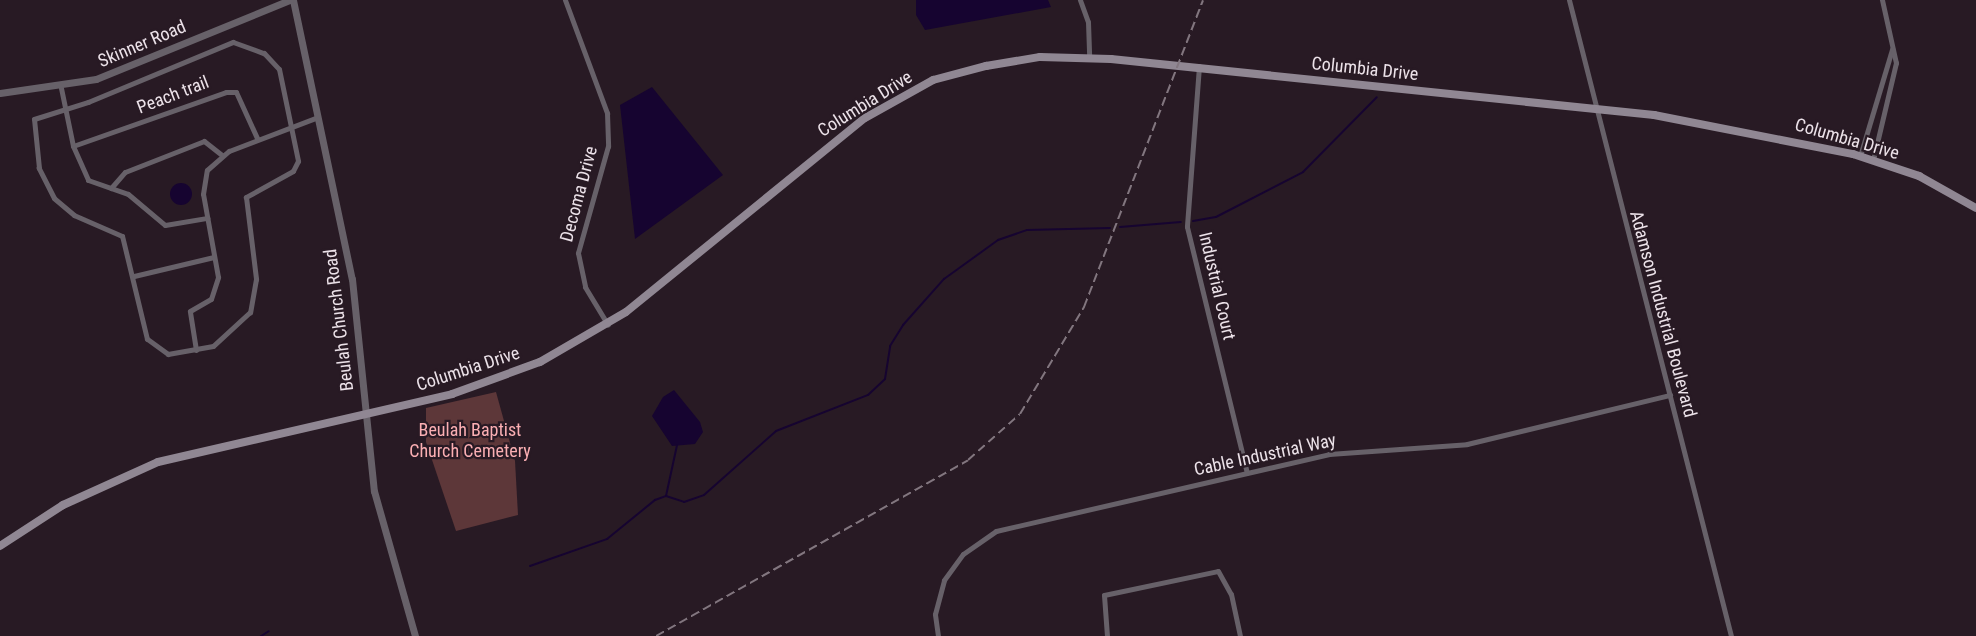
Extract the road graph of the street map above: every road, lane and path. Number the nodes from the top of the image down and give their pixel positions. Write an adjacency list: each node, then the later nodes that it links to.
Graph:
1 (291, 0): 9 (street, Skinner Road); 13 (street, Beulah Church Road)
2 (565, 0): 25 (street, Decoma Drive)
3 (1080, 0): 7 (street)
4 (1569, 0): 12 (street, Adamson Industrial Boulevard)
5 (1882, 0): 6 (street)
6 (1892, 49): 18 (street); 19 (street)
7 (1089, 58): 8 (main road, Columbia Drive); 25 (main road, Columbia Drive)
8 (1200, 66): 12 (main road, Columbia Drive); 29 (street, Industrial Court)
9 (61, 88): 10 (street, Skinner Road); 11 (street)
10 (0, 93)
11 (64, 108): 14 (street); 16 (street); 24 (street)
12 (1596, 110): 18 (main road, Columbia Drive); 27 (street, Adamson Industrial Boulevard)
13 (318, 117): 14 (street); 28 (street, Beulah Church Road)
14 (293, 125): 15 (street); 26 (street)
15 (257, 138): 16 (street, Peach trail); 17 (street)
16 (73, 146): 20 (street)
17 (222, 155): 20 (street); 22 (street)
18 (1860, 156): 19 (main road, Columbia Drive)
19 (1873, 160): 21 (main road, Columbia Drive)
20 (111, 188): 22 (street)
21 (1976, 208)
22 (207, 218): 23 (street)
23 (214, 257): 24 (street); 26 (street)
24 (134, 276): 26 (street)
25 (608, 325): 28 (main road, Columbia Drive)
26 (196, 350)
27 (1670, 394): 29 (street, Cable Industrial Way); 35 (street, Adamson Industrial Boulevard)
28 (364, 412): 30 (main road, Columbia Drive); 31 (street, Beulah Church Road)
29 (1247, 473): 32 (street, Cable Industrial Way)
30 (0, 546)
31 (415, 636)
32 (938, 636)
33 (1107, 636): 34 (street)
34 (1240, 636)
35 (1731, 636)

